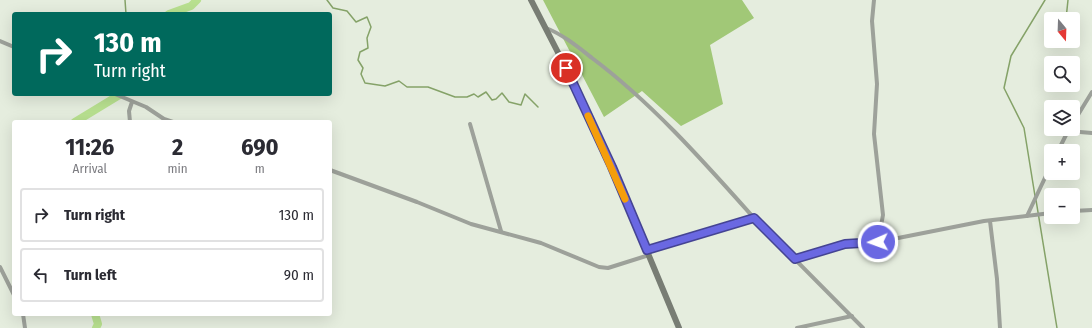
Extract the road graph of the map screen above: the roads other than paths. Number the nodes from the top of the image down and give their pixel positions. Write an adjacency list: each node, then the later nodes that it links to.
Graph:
1 (532, 0): 3 (street)
2 (874, 0): 24 (street)
3 (545, 28): 21 (street); 25 (street)
4 (0, 41): 5 (street)
5 (12, 46)
6 (1092, 92): 9 (street)
7 (120, 96): 8 (street)
8 (132, 102): 10 (street); 11 (street)
9 (1080, 112)
10 (130, 120)
11 (167, 120)
12 (470, 124): 23 (street)
13 (1080, 132): 14 (street)
14 (1092, 134)
15 (332, 171): 23 (street)
16 (1044, 180): 20 (street)
17 (1092, 210): 18 (street)
18 (1080, 211)
19 (1044, 214): 20 (street)
20 (1027, 216): 22 (street)
21 (754, 218): 25 (street); 26 (street)
22 (990, 221): 24 (street); 35 (street)
23 (501, 231): 25 (street)
24 (878, 242): 26 (street)
25 (648, 252): 32 (street)
26 (795, 259): 30 (street)
27 (0, 267): 28 (street)
28 (12, 291)
29 (23, 316): 31 (street)
30 (852, 316): 33 (street); 34 (street)
31 (25, 328)
32 (679, 328)
33 (798, 328)
34 (863, 328)
35 (1000, 328)

